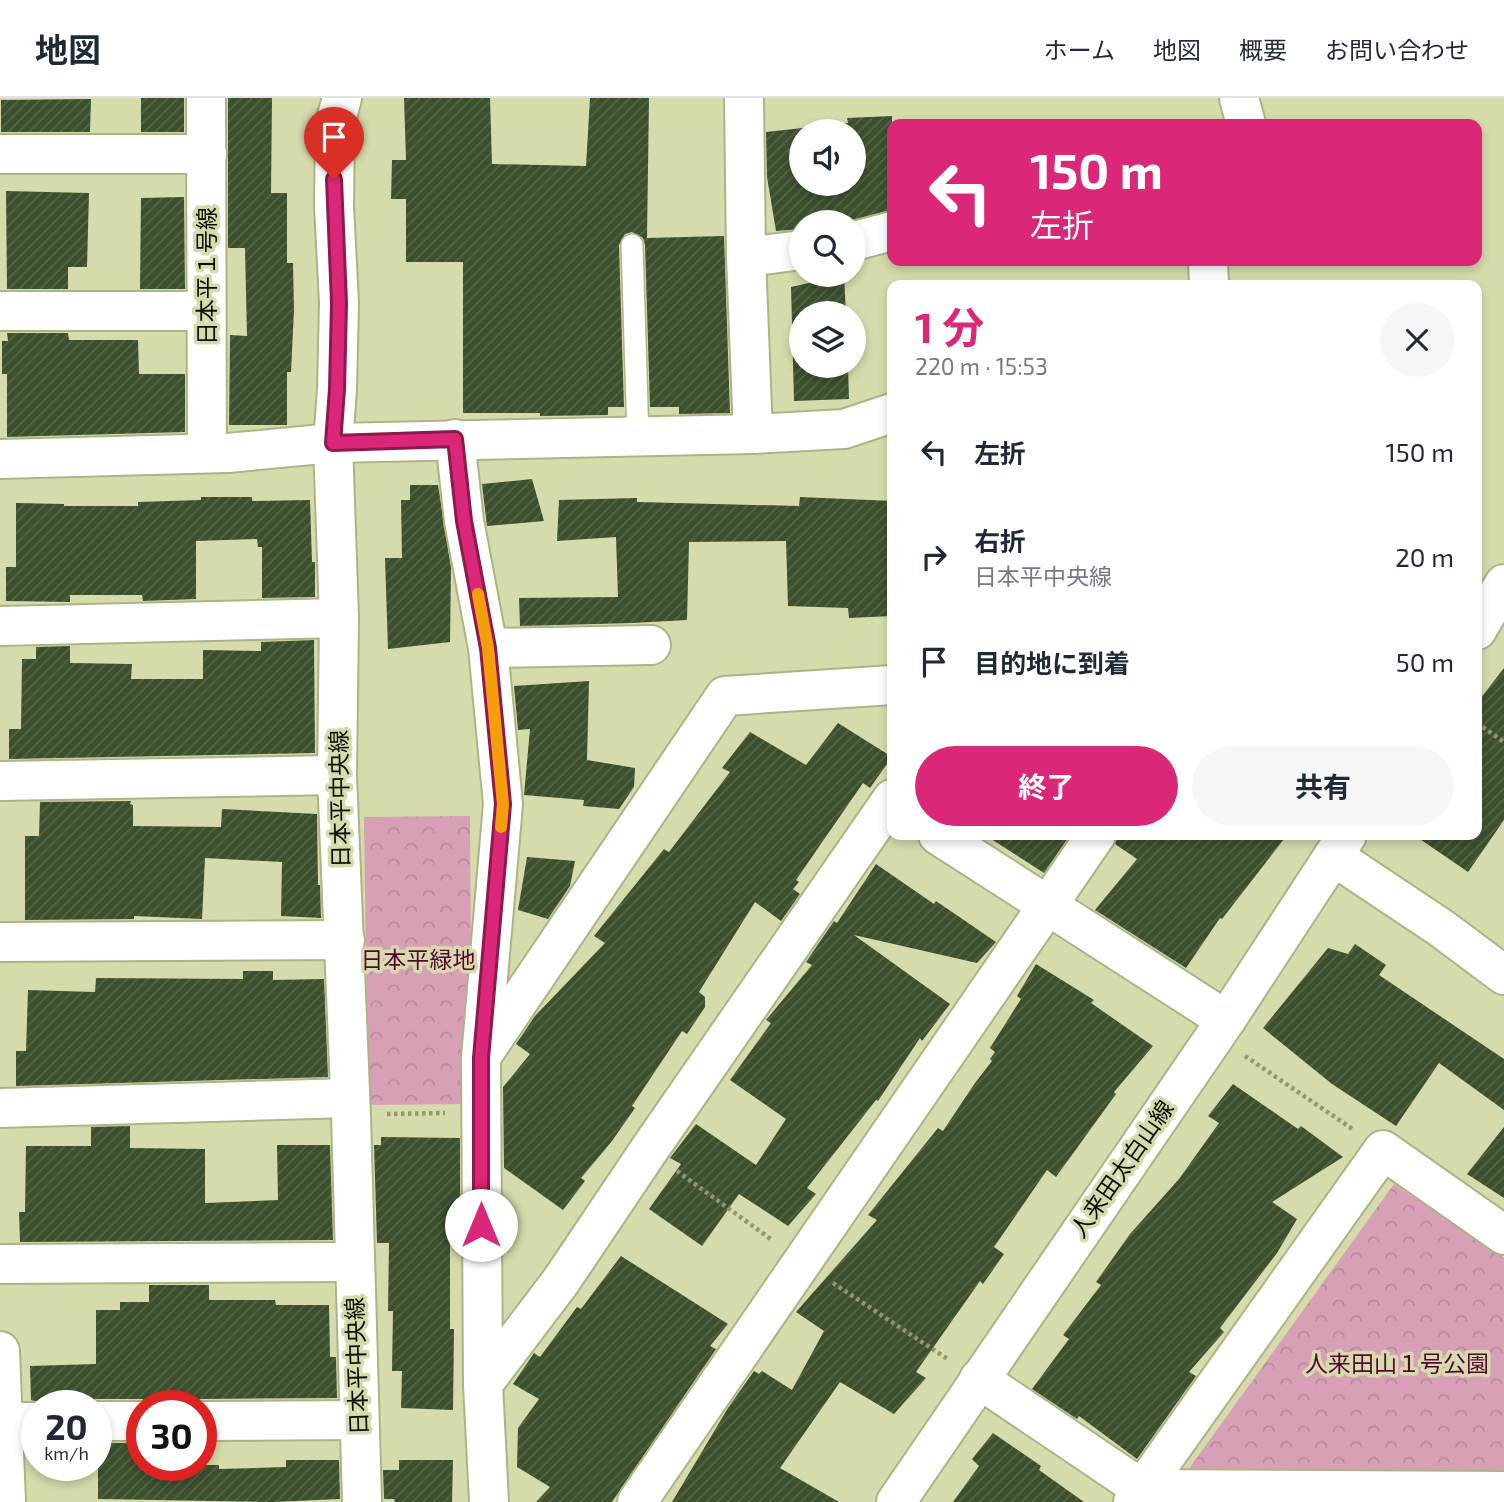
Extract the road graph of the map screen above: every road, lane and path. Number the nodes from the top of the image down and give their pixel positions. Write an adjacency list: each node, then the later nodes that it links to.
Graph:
1 (206, 98): 7 (street, 日本平１号線)
2 (342, 98): 19 (street, 日本平中央線)
3 (744, 98): 12 (street)
4 (1239, 98): 5 (street)
5 (1245, 119)
6 (0, 154): 7 (street)
7 (206, 154): 14 (street, 日本平１号線)
8 (887, 232): 9 (street)
9 (866, 238)
10 (632, 244): 17 (lane)
11 (789, 252): 12 (street)
12 (746, 257): 16 (street)
13 (0, 311): 14 (street)
14 (206, 311): 20 (street, 日本平１号線)
15 (887, 416): 16 (street)
16 (753, 434): 17 (street)
17 (638, 437): 18 (street)
18 (455, 439): 19 (street); 27 (street)
19 (333, 443): 20 (street); 23 (street, 日本平中央線)
20 (207, 453): 21 (street)
21 (0, 459)
22 (1504, 584): 24 (street)
23 (340, 618): 25 (street); 31 (street, 日本平中央線)
24 (1482, 621)
25 (0, 626)
26 (651, 645): 27 (street)
27 (488, 648): 42 (street)
28 (887, 685): 42 (street)
29 (1482, 727): 30 (path)
30 (1504, 742)
31 (337, 775): 32 (street); 38 (street, 日本平中央線)
32 (0, 781)
33 (887, 809): 52 (street)
34 (946, 840): 37 (street)
35 (1092, 840): 37 (street)
36 (1340, 845): 40 (street); 41 (street, 人来田太白山線)
37 (1047, 905): 41 (street); 61 (street)
38 (345, 940): 39 (street); 43 (street, 日本平中央線)
39 (0, 942)
40 (1504, 975)
41 (1221, 1028): 46 (path); 51 (street, 人来田太白山線)
42 (481, 1058): 45 (street)
43 (351, 1106): 44 (street); 45 (path); 48 (street, 日本平中央線)
44 (0, 1108)
45 (481, 1112): 52 (street)
46 (1383, 1150): 47 (street); 56 (street)
47 (1504, 1235)
48 (354, 1262): 49 (street); 53 (street, 日本平中央線)
49 (0, 1264)
50 (0, 1351): 55 (street)
51 (979, 1379): 56 (street); 62 (street, 人来田太白山線)
52 (483, 1384): 60 (street)
53 (359, 1420): 54 (street); 59 (street, 日本平中央線)
54 (217, 1421)
55 (13, 1422): 58 (street)
56 (1138, 1495): 57 (street)
57 (1496, 1495)
58 (6, 1502)
59 (362, 1502)
60 (489, 1502)
61 (637, 1502)
62 (895, 1502)

